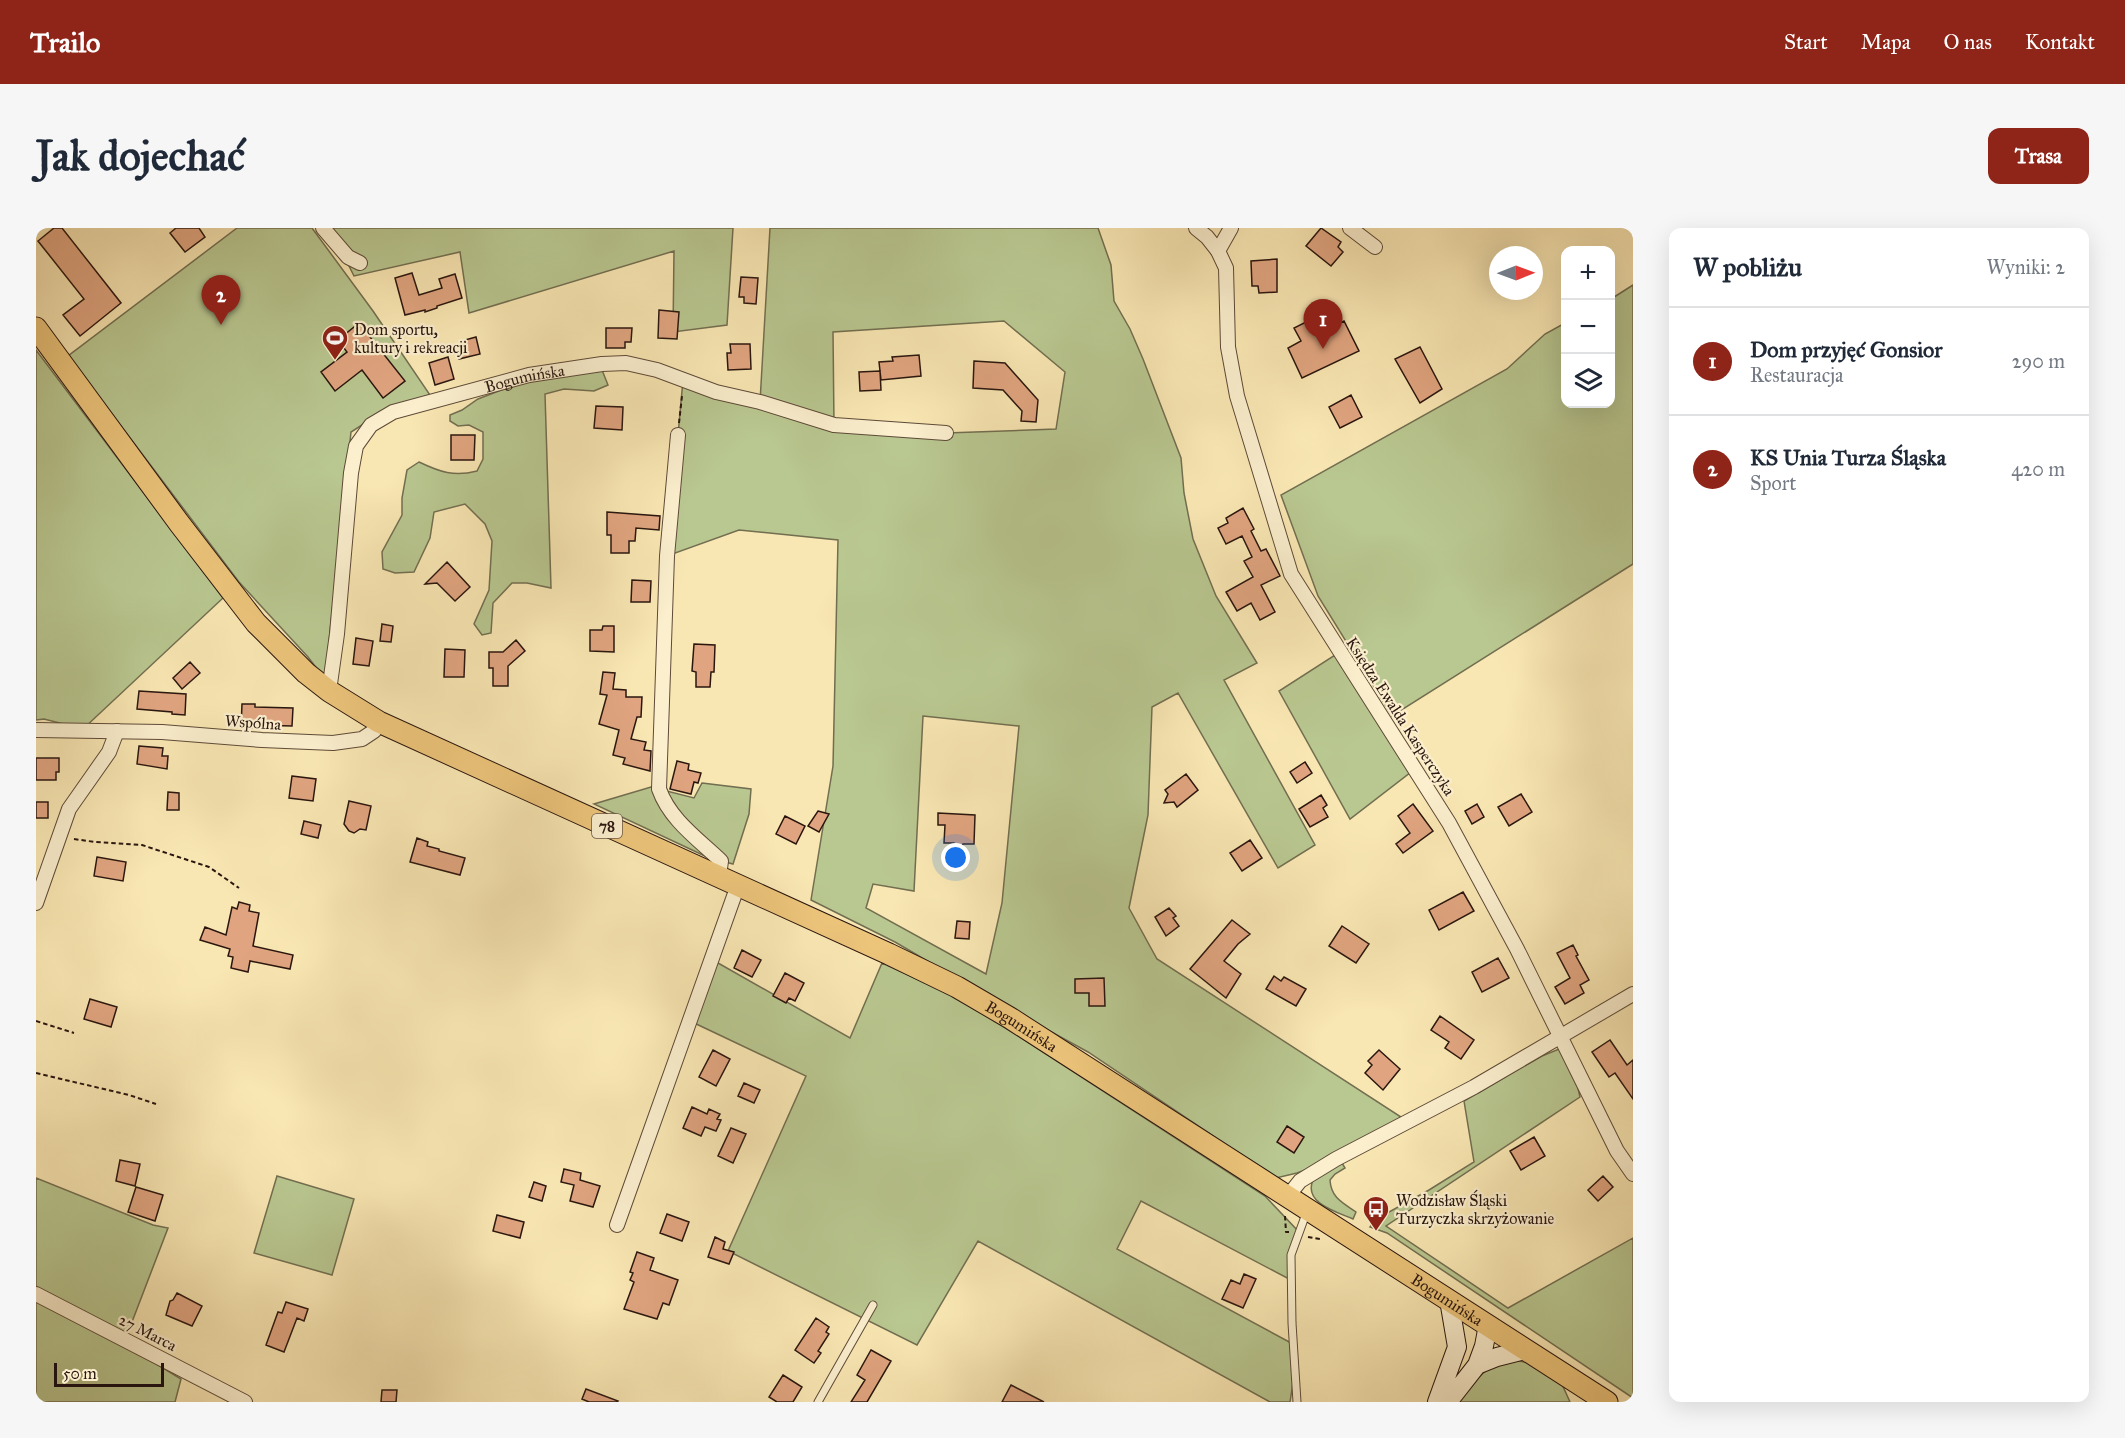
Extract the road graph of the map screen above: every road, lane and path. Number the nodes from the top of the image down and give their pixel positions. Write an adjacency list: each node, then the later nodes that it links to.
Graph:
1 (323, 228): 7 (street)
2 (1196, 228): 6 (street, Księdza Ewalda Kasperczyka)
3 (1231, 228): 6 (street)
4 (1350, 228): 5 (street)
5 (1375, 247)
6 (1218, 251): 23 (street, Księdza Ewalda Kasperczyka)
7 (360, 263)
8 (36, 328): 12 (main road, Bogumińska / 78)
9 (683, 380): 10 (street, Bogumińska); 11 (path); 12 (street, Bogumińska)
10 (946, 432)
11 (678, 435): 17 (street)
12 (329, 691): 13 (main road, Bogumińska / 78)
13 (380, 722): 15 (street, Wspólna); 17 (main road, Bogumińska / 78)
14 (36, 730): 15 (street, Wspólna)
15 (117, 731): 16 (street)
16 (59, 836): 18 (path); 19 (street)
17 (728, 881): 27 (main road, Bogumińska / 78); 29 (street)
18 (239, 888)
19 (36, 903)
20 (1633, 994): 23 (street)
21 (36, 1021): 22 (path)
22 (74, 1032)
23 (1562, 1036): 26 (street, Księdza Ewalda Kasperczyka); 27 (street)
24 (36, 1073): 25 (path)
25 (156, 1104)
26 (1633, 1174)
27 (1288, 1196): 28 (main road, Bogumińska / 78)
28 (1308, 1209): 31 (main road, Bogumińska / 78); 39 (lane)
29 (617, 1225)
30 (36, 1294): 37 (street, 27 Marca)
31 (1449, 1300): 33 (main road, Bogumińska / 78); 34 (street)
32 (873, 1305): 38 (lane)
33 (1488, 1325): 34 (street); 35 (main road, Bogumińska / 78); 36 (street)
34 (1457, 1347): 40 (street)
35 (1526, 1350): 36 (street); 42 (main road, Bogumińska / 78)
36 (1477, 1365): 41 (street)
37 (245, 1402)
38 (818, 1402)
39 (1297, 1402)
40 (1437, 1402)
41 (1448, 1402)
42 (1607, 1402)

